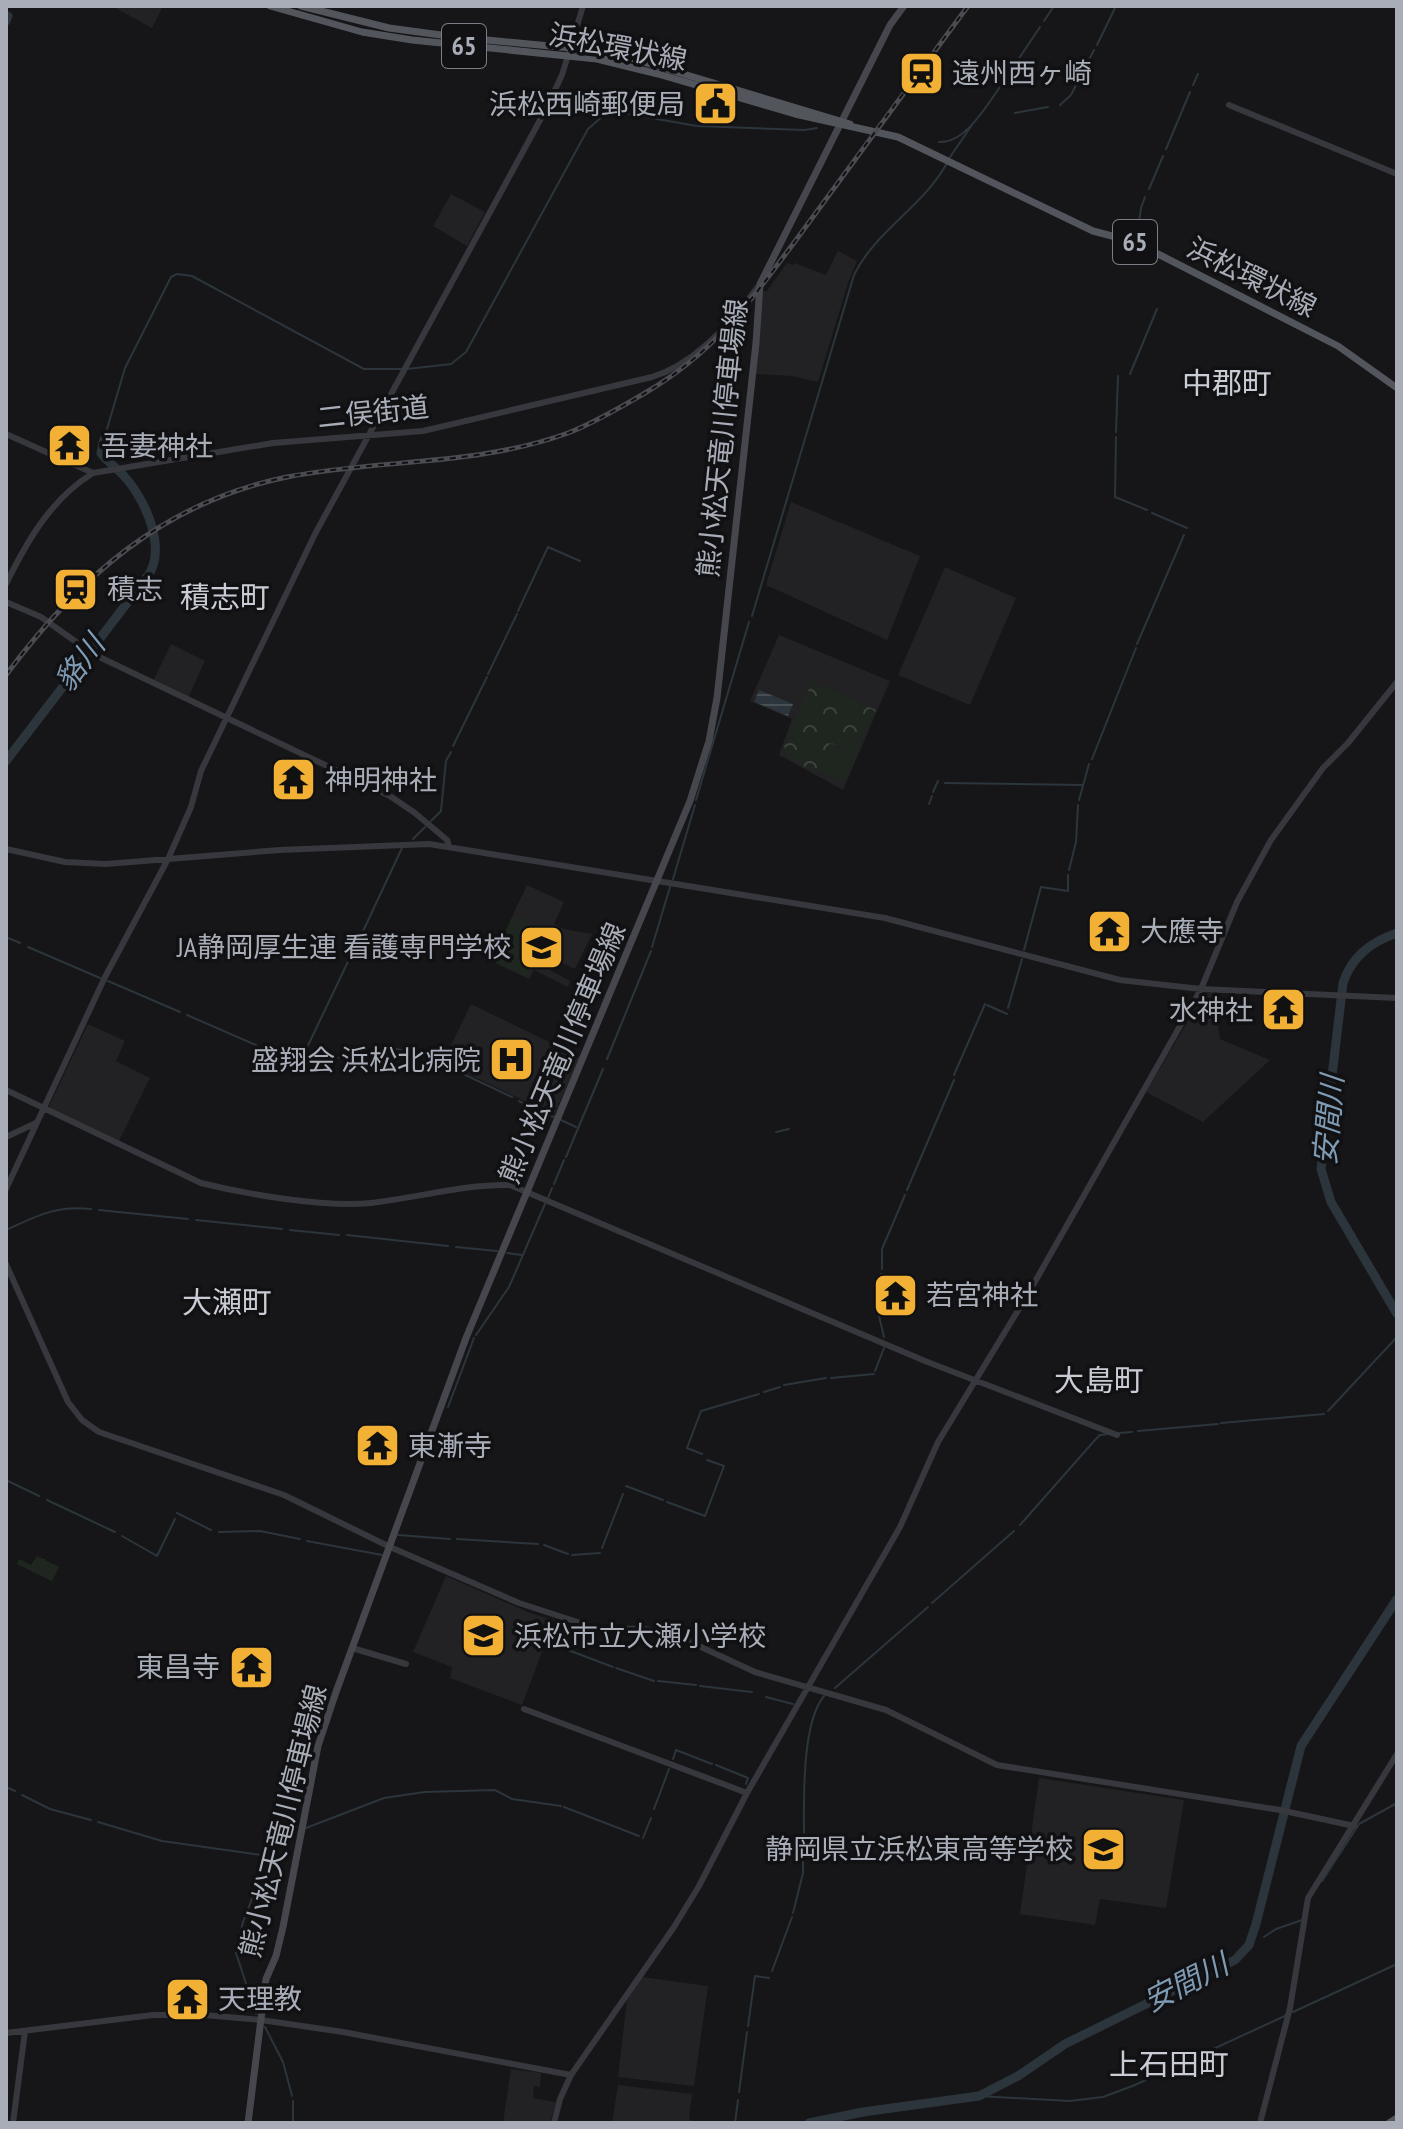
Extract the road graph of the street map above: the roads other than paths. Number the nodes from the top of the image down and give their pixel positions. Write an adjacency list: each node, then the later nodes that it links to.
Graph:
1 (270, 6): 5 (main road, 浜松環状線 / 65)
2 (301, 6): 5 (main road, 浜松環状線 / 65)
3 (583, 6): 5 (street)
4 (904, 6): 7 (main road, 熊小松天竜川停車場線)
5 (570, 52): 7 (main road, 浜松環状線 / 65); 12 (street)
6 (1229, 105): 8 (street)
7 (841, 123): 9 (main road, 熊小松天竜川停車場線); 10 (main road, 浜松環状線 / 65)
8 (1397, 174)
9 (760, 284): 12 (street, 二俣街道); 21 (main road, 熊小松天竜川停車場線)
10 (1397, 388)
11 (6, 434): 13 (street)
12 (370, 435): 13 (street, 二俣街道); 17 (street)
13 (93, 473): 14 (street)
14 (6, 584)
15 (6, 602): 17 (street)
16 (1397, 682): 22 (street)
17 (228, 719): 18 (street); 20 (street)
18 (449, 846): 20 (street); 21 (street)
19 (6, 849): 20 (street)
20 (168, 859): 25 (street)
21 (659, 881): 22 (street); 29 (main road, 熊小松天竜川停車場線)
22 (1201, 989): 23 (street); 31 (street)
23 (1397, 998)
24 (6, 1090): 25 (street)
25 (44, 1109): 26 (street); 29 (street)
26 (36, 1123): 27 (street); 28 (street)
27 (6, 1137)
28 (6, 1189)
29 (527, 1192): 31 (street); 33 (main road, 熊小松天竜川停車場線)
30 (6, 1264): 33 (street)
31 (975, 1382): 32 (street); 36 (street)
32 (1117, 1435)
33 (390, 1547): 34 (main road, 熊小松天竜川停車場線); 36 (street)
34 (352, 1648): 35 (street); 41 (main road, 熊小松天竜川停車場線)
35 (406, 1664)
36 (809, 1687): 39 (street); 40 (street)
37 (524, 1709): 39 (street)
38 (1397, 1754): 40 (street)
39 (747, 1793): 44 (street)
40 (1354, 1826): 49 (street)
41 (261, 2020): 42 (street); 44 (street); 47 (main road, 熊小松天竜川停車場線)
42 (25, 2031): 43 (street); 46 (street)
43 (6, 2033)
44 (571, 2075): 48 (street)
45 (1397, 2118): 50 (main road)
46 (13, 2123)
47 (248, 2123)
48 (554, 2123)
49 (1260, 2123)
50 (1389, 2123)

